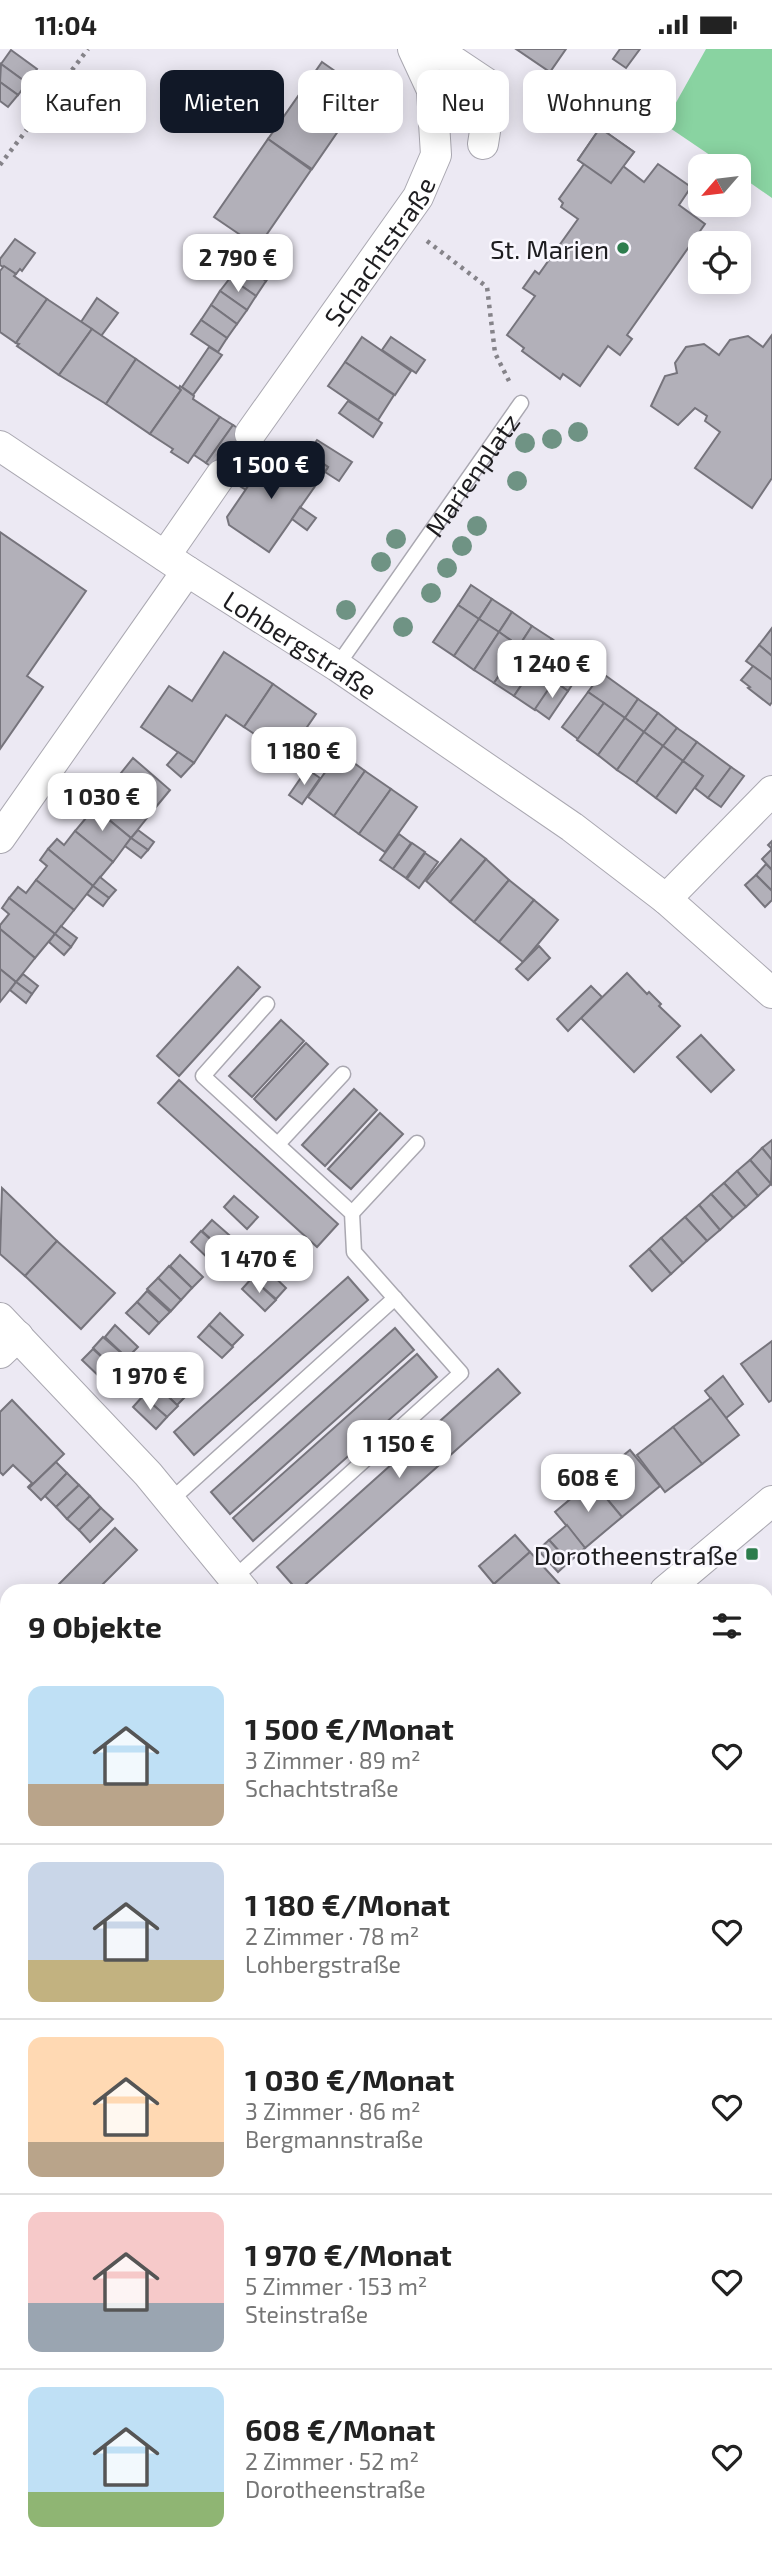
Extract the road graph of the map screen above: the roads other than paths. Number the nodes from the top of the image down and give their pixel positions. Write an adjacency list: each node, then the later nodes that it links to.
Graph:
1 (412, 49): 5 (street, Schachtstraße)
2 (435, 49): 3 (street)
3 (483, 144)
4 (520, 403): 9 (lane, Marienplatz)
5 (250, 434)
6 (0, 446): 8 (street, Lohbergstraße)
7 (220, 475): 8 (street)
8 (176, 563): 9 (street, Lohbergstraße); 11 (street)
9 (337, 666): 12 (street, Lohbergstraße)
10 (772, 791): 12 (street)
11 (0, 838)
12 (666, 899): 13 (street, Lohbergstraße)
13 (772, 993)
14 (267, 1004): 17 (lane)
15 (343, 1074): 17 (lane)
16 (417, 1143): 18 (lane)
17 (278, 1144): 18 (lane)
18 (352, 1213): 19 (lane)
19 (395, 1298): 21 (lane); 24 (lane)
20 (6, 1336): 21 (street)
21 (171, 1500): 23 (street)
22 (772, 1501): 25 (street)
23 (238, 1584)
24 (240, 1584)
25 (673, 1584)

